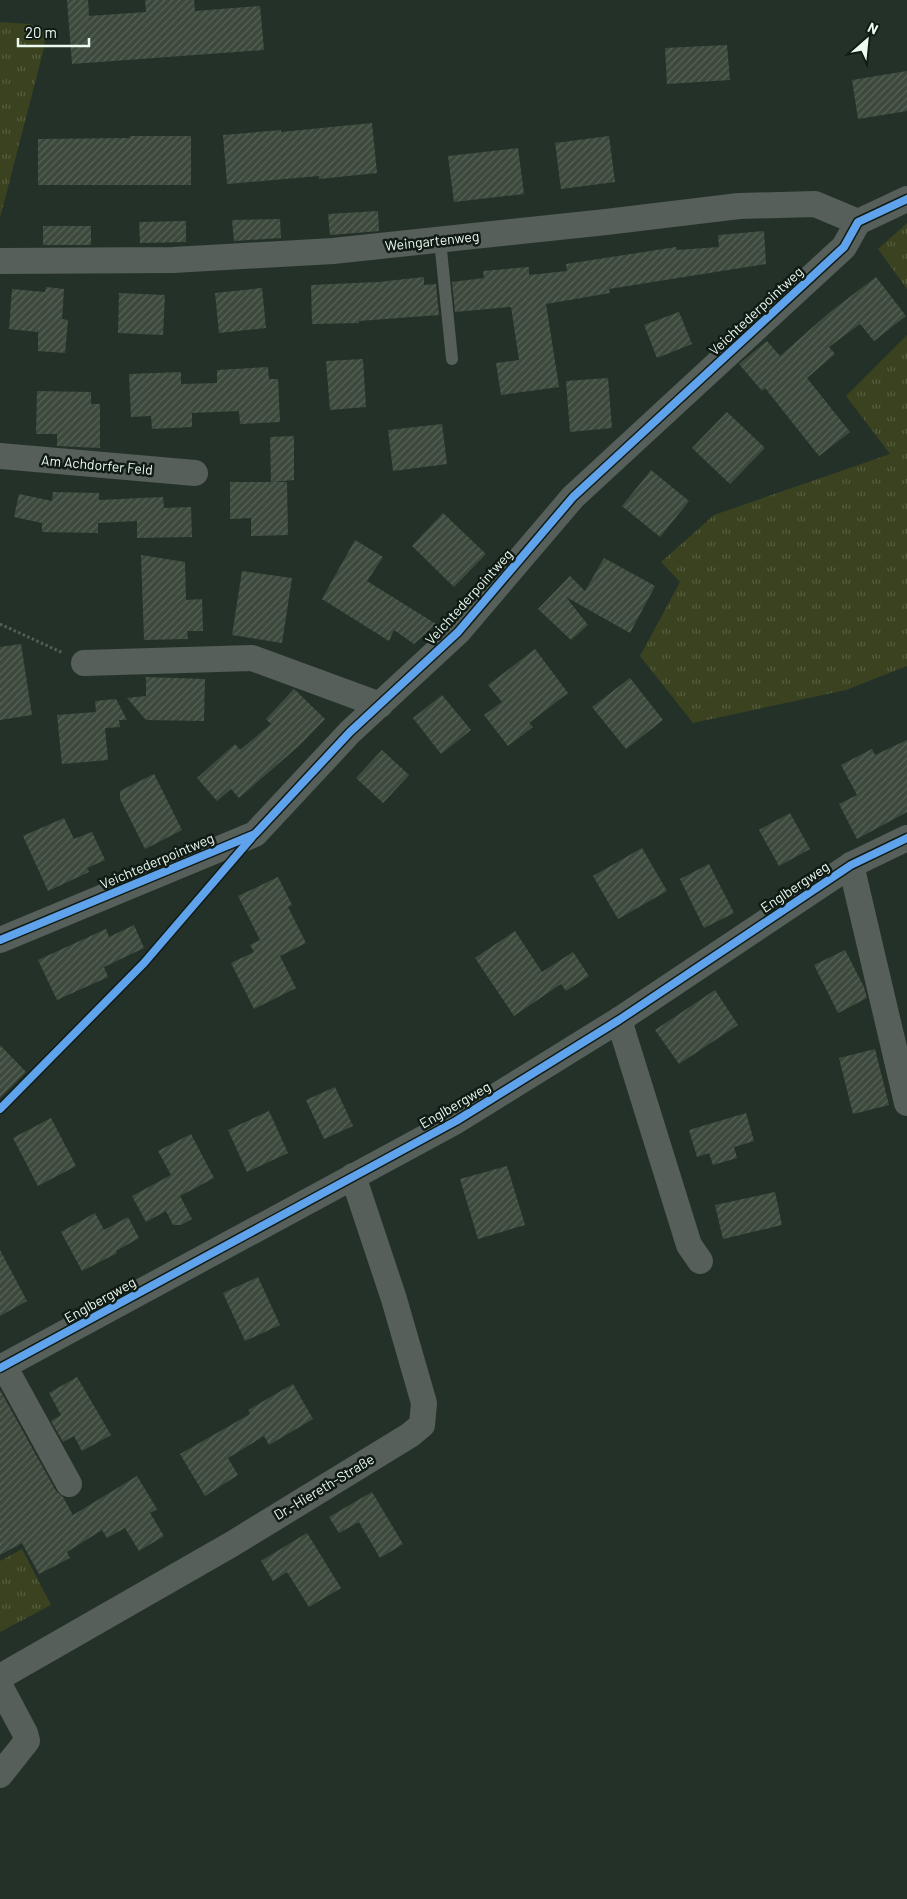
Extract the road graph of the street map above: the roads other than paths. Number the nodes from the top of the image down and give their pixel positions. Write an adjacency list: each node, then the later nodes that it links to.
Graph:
1 (907, 200): 2 (street)
2 (858, 222): 3 (street, Weingartenweg); 9 (street, Veichtederpointweg)
3 (440, 240): 4 (street, Weingartenweg); 5 (lane)
4 (0, 261)
5 (452, 359)
6 (0, 456): 7 (street, Am Achdorfer Feld)
7 (194, 473)
8 (84, 663): 9 (street)
9 (380, 705): 12 (street, Veichtederpointweg)
10 (907, 838): 11 (street, Englbergweg)
11 (851, 865): 13 (street, Englbergweg); 14 (street, Englbergweg)
12 (0, 940)
13 (619, 1020): 15 (street, Englbergweg); 16 (street)
14 (907, 1103)
15 (353, 1176): 17 (street, Englbergweg); 19 (street, Dr.-Hiereth-Straße)
16 (700, 1261)
17 (2, 1367): 18 (street, Englbergweg)
18 (69, 1484)
19 (0, 1677)
20 (0, 1686): 21 (street)
21 (0, 1775)

